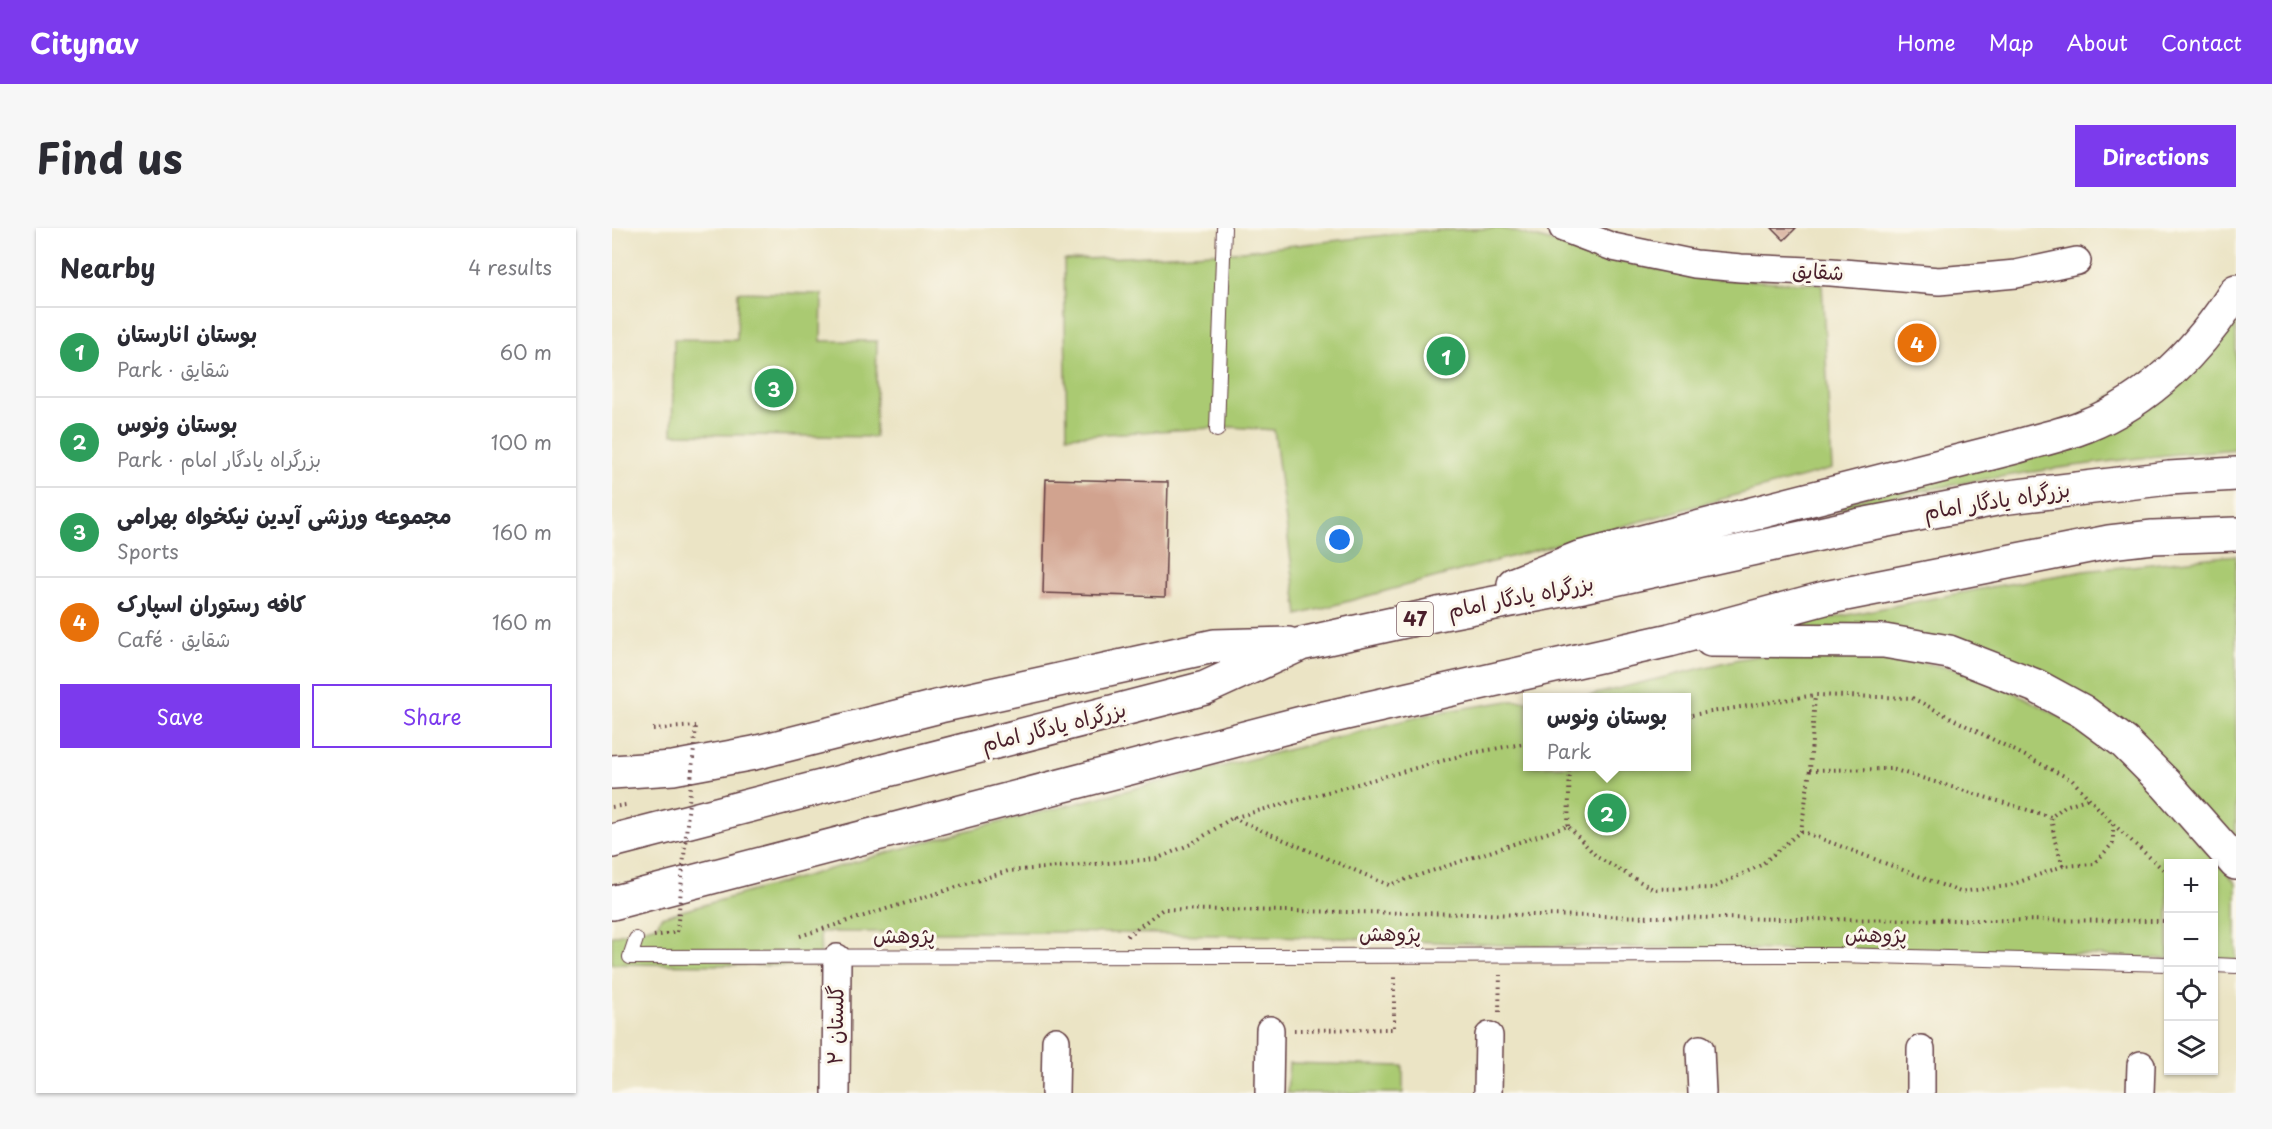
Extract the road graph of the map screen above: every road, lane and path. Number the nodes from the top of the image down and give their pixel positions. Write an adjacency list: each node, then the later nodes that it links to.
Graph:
1 (1224, 228): 5 (lane)
2 (1563, 228): 3 (street, شقایق)
3 (2077, 261)
4 (2236, 291): 8 (highway)
5 (1217, 430)
6 (2236, 474): 8 (highway, بزرگراه یادگار امام / 47)
7 (2236, 534): 9 (highway)
8 (1438, 614): 10 (highway, بزرگراه یادگار امام / 47)
9 (1670, 640): 25 (highway); 28 (highway)
10 (1302, 644): 17 (highway); 24 (highway, بزرگراه یادگار امام / 47)
11 (1815, 695): 12 (path); 15 (path); 18 (path)
12 (1691, 715)
13 (653, 729): 30 (path, bridge)
14 (1523, 744): 20 (path)
15 (1810, 770): 19 (path); 23 (path)
16 (1570, 771): 22 (path)
17 (612, 772)
18 (2089, 798): 19 (path); 21 (path)
19 (2051, 817): 26 (path)
20 (1232, 818): 22 (path); 31 (path)
21 (2113, 824): 26 (path); 27 (path)
22 (1568, 826): 23 (path)
23 (1802, 831): 26 (path)
24 (612, 841)
25 (2236, 863)
26 (2063, 866)
27 (2164, 870)
28 (612, 903)
29 (2164, 921): 35 (path)
30 (677, 932)
31 (797, 937)
32 (636, 939): 36 (lane, پژوهش)
33 (1394, 955): 34 (lane, پژوهش); 35 (lane, پژوهش); 40 (path)
34 (1500, 955): 37 (lane, پژوهش); 41 (path)
35 (1100, 956): 36 (lane, پژوهش)
36 (837, 958): 46 (street, گلستان ۲)
37 (2164, 964)
38 (2218, 965): 39 (lane)
39 (2236, 966)
40 (1270, 1030): 48 (street)
41 (1489, 1036): 49 (street)
42 (1056, 1041): 47 (street)
43 (1700, 1049): 50 (street)
44 (1921, 1049): 51 (street)
45 (2141, 1065): 52 (street)
46 (836, 1093)
47 (1055, 1093)
48 (1269, 1093)
49 (1488, 1093)
50 (1701, 1093)
51 (1921, 1093)
52 (2140, 1093)

